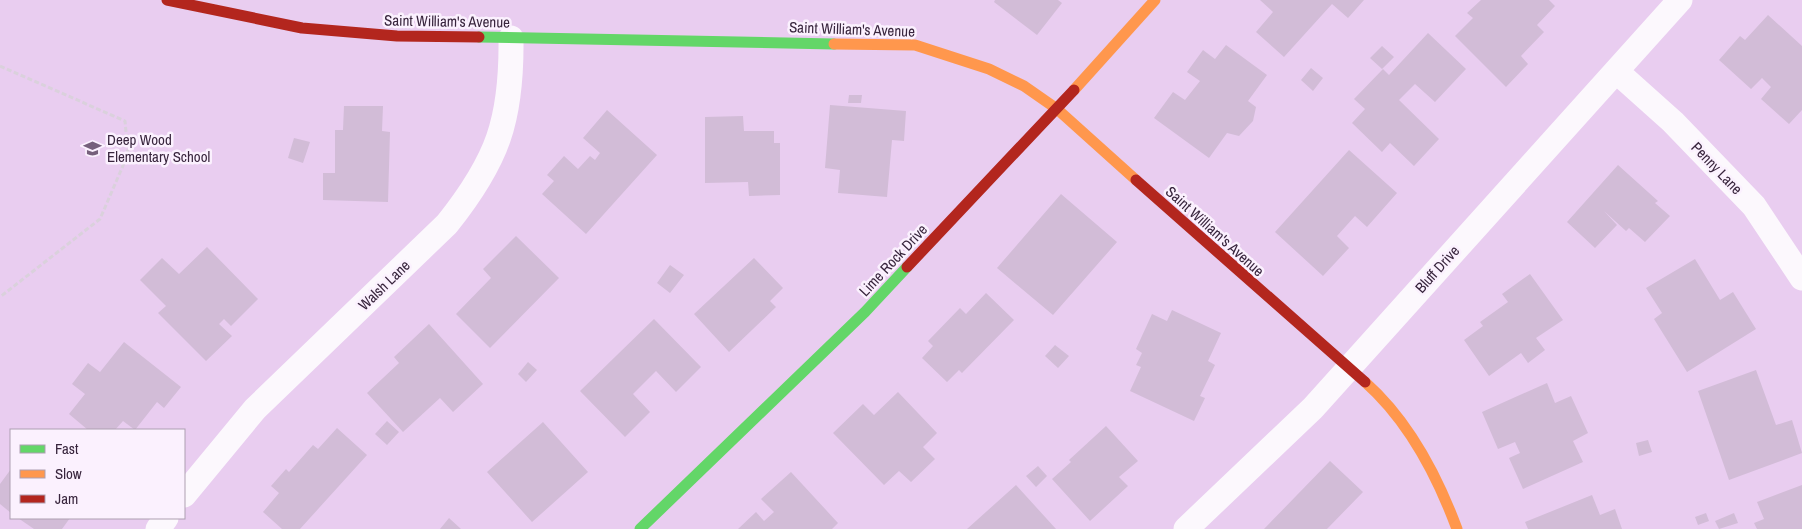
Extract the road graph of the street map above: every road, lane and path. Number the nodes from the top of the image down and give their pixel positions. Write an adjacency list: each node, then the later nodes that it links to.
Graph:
1 (167, 0): 4 (street, Saint William's Avenue)
2 (1155, 0): 7 (street, Lime Rock Drive)
3 (1680, 0): 6 (street, Bluff Drive)
4 (511, 38): 7 (street, Saint William's Avenue); 11 (street, Walsh Lane)
5 (0, 66): 9 (path)
6 (1616, 71): 8 (street, Penny Lane); 10 (street, Bluff Drive)
7 (1057, 109): 10 (street, Saint William's Avenue); 12 (street, Lime Rock Drive)
8 (1802, 278)
9 (0, 297)
10 (1347, 368): 13 (street, Bluff Drive); 14 (street, Saint William's Avenue)
11 (185, 494)
12 (640, 529)
13 (1186, 529)
14 (1457, 529)

